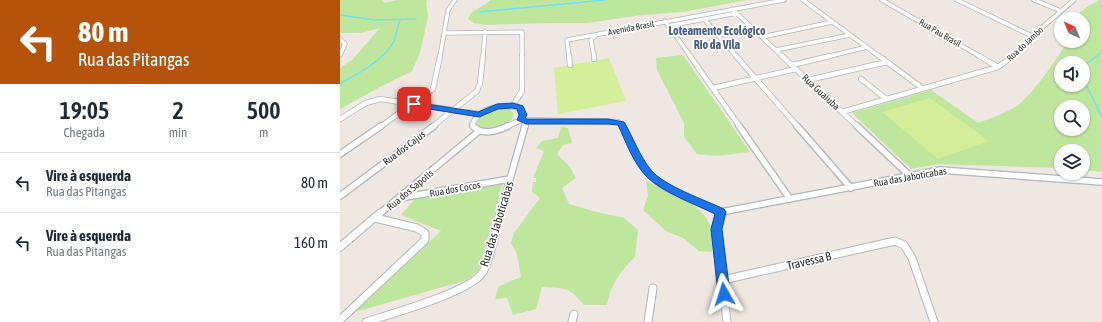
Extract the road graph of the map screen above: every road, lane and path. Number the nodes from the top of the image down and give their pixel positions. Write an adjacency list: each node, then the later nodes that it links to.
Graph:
1 (455, 0): 16 (street)
2 (784, 0): 8 (street, Avenida Brasil)
3 (803, 0): 13 (street)
4 (882, 0): 29 (street, Rua Pau Brasil)
5 (957, 0): 19 (street)
6 (1034, 0): 9 (street)
7 (1074, 0): 9 (street, Rua do Jambo)
8 (732, 9): 10 (street, Rua Guaiuba); 12 (street, Avenida Brasil)
9 (1061, 11): 19 (street, Rua do Jambo)
10 (737, 13): 11 (street); 20 (street, Rua Guaiuba)
11 (704, 19): 14 (street); 31 (street)
12 (665, 22): 14 (street); 17 (street, Avenida Brasil)
13 (832, 22): 18 (street); 20 (street)
14 (668, 26): 34 (street)
15 (485, 32): 16 (street); 38 (street); 39 (street, Rua dos Cajus)
16 (445, 33): 37 (street)
17 (596, 35): 25 (street); 27 (street, Avenida Brasil)
18 (850, 35): 22 (street); 23 (street)
19 (1032, 36): 29 (street, Rua do Jambo)
20 (762, 37): 23 (street, Rua Guaiuba)
21 (340, 40): 24 (street)
22 (867, 47): 26 (street); 28 (street)
23 (776, 50): 28 (street, Rua Guaiuba)
24 (340, 55)
25 (594, 59)
26 (887, 62): 33 (street); 35 (street)
27 (570, 65)
28 (792, 65): 30 (street, Rua Guaiuba)
29 (998, 66): 35 (street, Rua do Jambo)
30 (796, 69): 31 (street); 33 (street, Rua Guaiuba)
31 (756, 78): 34 (street); 49 (street)
32 (861, 79): 36 (street)
33 (808, 80): 40 (street, Rua Guaiuba)
34 (713, 88): 52 (street)
35 (922, 88): 36 (street, Rua do Jambo)
36 (886, 98): 40 (street, Rua do Jambo)
37 (414, 104): 39 (street); 42 (street); 45 (street)
38 (513, 105): 41 (street); 43 (street)
39 (454, 111): 41 (street); 50 (street, Rua dos Cajus)
40 (842, 112): 46 (street, Rua Guaiuba)
41 (479, 114): 44 (street)
42 (340, 120)
43 (524, 120): 44 (street); 47 (street, Rua das Jaboticabas); 53 (street)
44 (479, 131): 51 (street, Rua dos Sapotis)
45 (340, 154)
46 (909, 175): 48 (street, Rua das Jaboticabas); 49 (street, Rua das Jaboticabas)
47 (510, 179): 51 (street, Rua dos Cocos); 59 (street, Rua das Jaboticabas)
48 (1102, 182)
49 (851, 188): 52 (street, Rua das Jaboticabas)
50 (340, 196)
51 (399, 199): 54 (street, Rua dos Sapotis)
52 (790, 199): 53 (street, Rua das Jaboticabas)
53 (721, 212): 56 (street)
54 (376, 218): 55 (street, Rua dos Sapotis); 58 (street)
55 (340, 247)
56 (723, 280): 61 (street); 62 (street, Travessa B)
57 (653, 288): 60 (street)
58 (340, 320)
59 (366, 322)
60 (648, 322)
61 (727, 322)
62 (934, 322)

